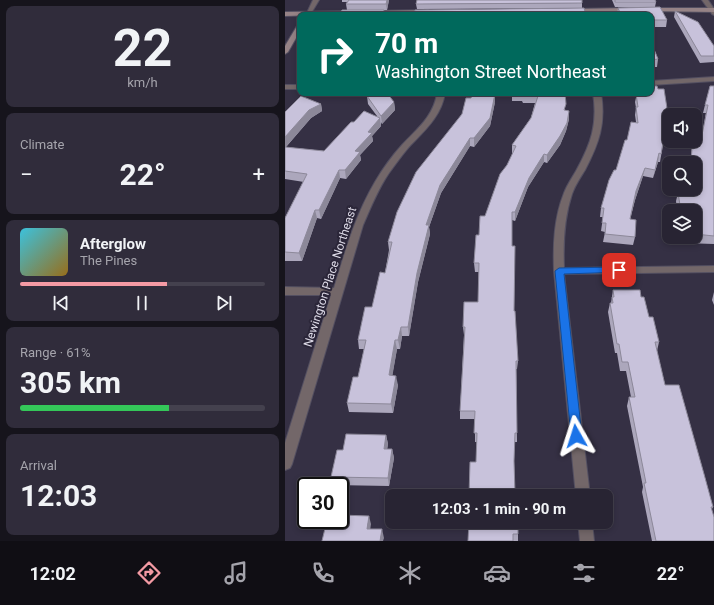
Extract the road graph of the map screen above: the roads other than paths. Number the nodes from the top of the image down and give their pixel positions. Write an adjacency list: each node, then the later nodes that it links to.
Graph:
1 (316, 0): 7 (street)
2 (705, 0): 6 (street)
3 (634, 10): 5 (main road)
4 (642, 10): 6 (main road)
5 (564, 11)
6 (713, 11)
7 (308, 12)
8 (285, 14): 9 (main road)
9 (297, 14)
10 (297, 31): 11 (main road)
11 (285, 52)
12 (714, 79): 13 (street)
13 (654, 83)
14 (285, 87): 15 (street)
15 (297, 87)
16 (440, 96): 21 (street, Newington Place Northeast)
17 (597, 96): 19 (street)
18 (714, 269): 19 (street)
19 (559, 271): 23 (street)
20 (285, 291): 21 (street)
21 (337, 292): 22 (street, Newington Place Northeast)
22 (285, 464)
23 (582, 489)
24 (586, 529): 25 (street)
25 (587, 541)

